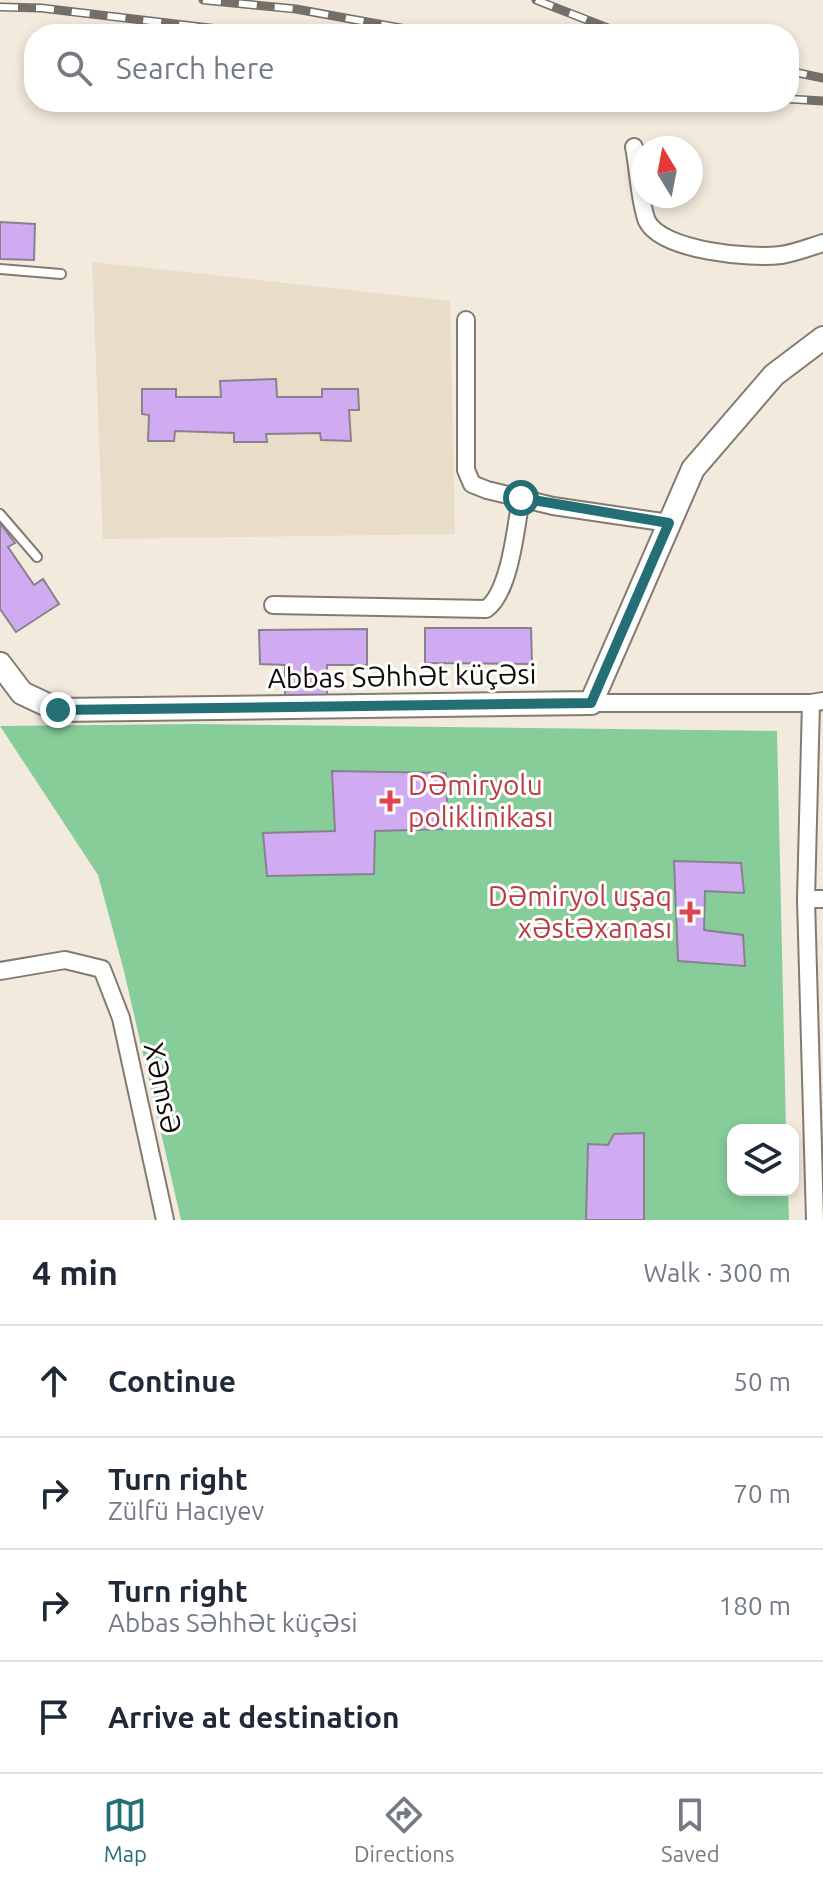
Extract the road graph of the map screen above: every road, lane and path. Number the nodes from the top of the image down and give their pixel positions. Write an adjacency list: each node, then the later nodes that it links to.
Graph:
1 (645, 208): 2 (street)
2 (823, 243)
3 (0, 269): 4 (lane)
4 (61, 274)
5 (466, 320): 7 (street)
6 (823, 338): 9 (main road)
7 (521, 498): 9 (street); 11 (street)
8 (0, 514): 10 (lane)
9 (669, 523): 14 (main road)
10 (37, 557)
11 (273, 605)
12 (0, 664): 14 (main road, Abbas Səhhət küçəsi)
13 (817, 702): 14 (street, Abbas Səhhət küçəsi); 15 (street)
14 (591, 703)
15 (814, 899): 17 (street)
16 (0, 971): 18 (street, Xəmsə)
17 (817, 1059): 19 (street)
18 (165, 1220)
19 (815, 1220)

